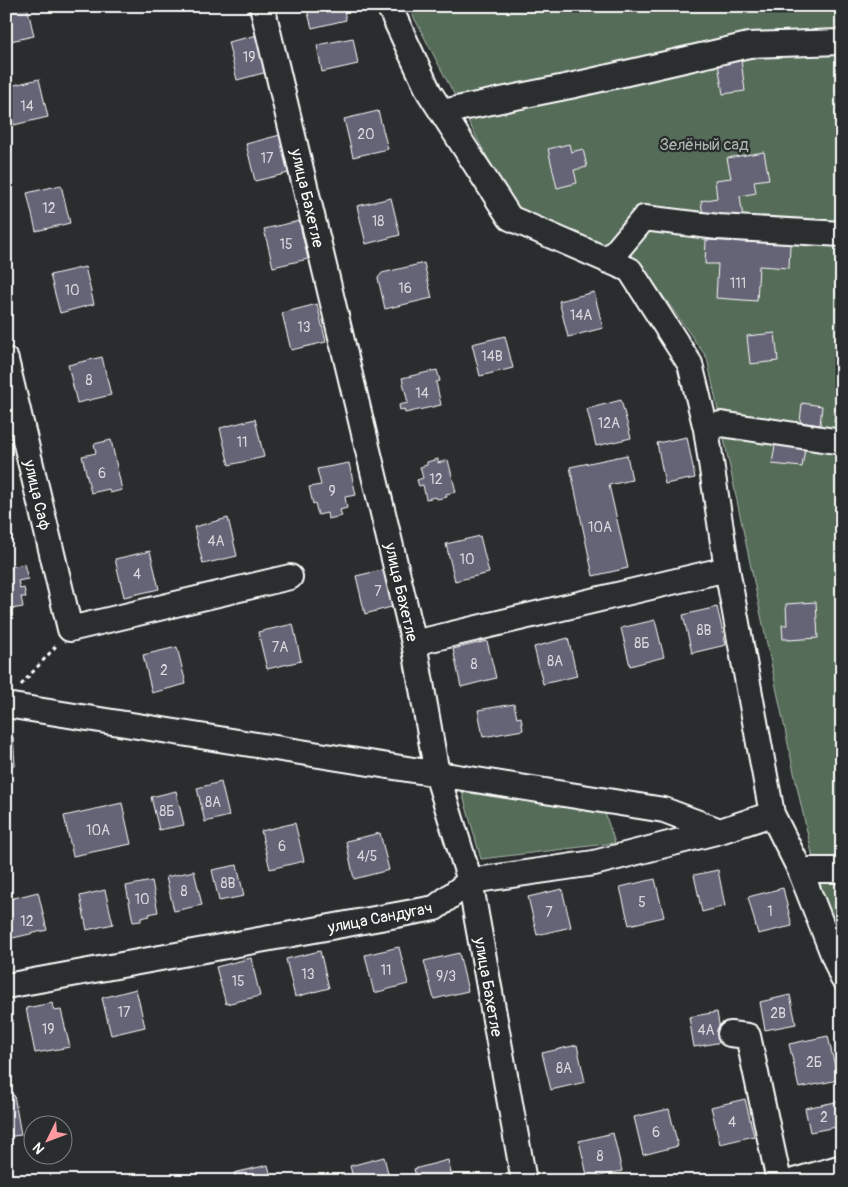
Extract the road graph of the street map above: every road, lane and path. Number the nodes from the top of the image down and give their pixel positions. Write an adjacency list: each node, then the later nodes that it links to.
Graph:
1 (262, 6): 13 (street, улица Бахетле)
2 (389, 6): 4 (street)
3 (842, 42): 4 (street)
4 (442, 112): 6 (street)
5 (842, 234): 6 (street)
6 (608, 261): 8 (street)
7 (6, 360): 12 (street, улица Саф)
8 (706, 429): 9 (street); 10 (street)
9 (842, 442)
10 (727, 569): 13 (street); 16 (street)
11 (290, 577): 12 (street)
12 (70, 629): 14 (path)
13 (414, 643): 15 (street, улица Бахетле)
14 (13, 696): 15 (street)
15 (437, 774): 17 (street); 20 (street, улица Бахетле)
16 (772, 814): 17 (street, улица Сандугач); 18 (street)
17 (720, 831): 20 (street, улица Сандугач)
18 (800, 870): 19 (street); 21 (street)
19 (842, 870)
20 (470, 881): 22 (street, улица Сандугач); 25 (street, улица Бахетле)
21 (842, 977)
22 (6, 986)
23 (730, 1034): 26 (street)
24 (842, 1167): 27 (street)
25 (524, 1181)
26 (779, 1181)
27 (794, 1181)

